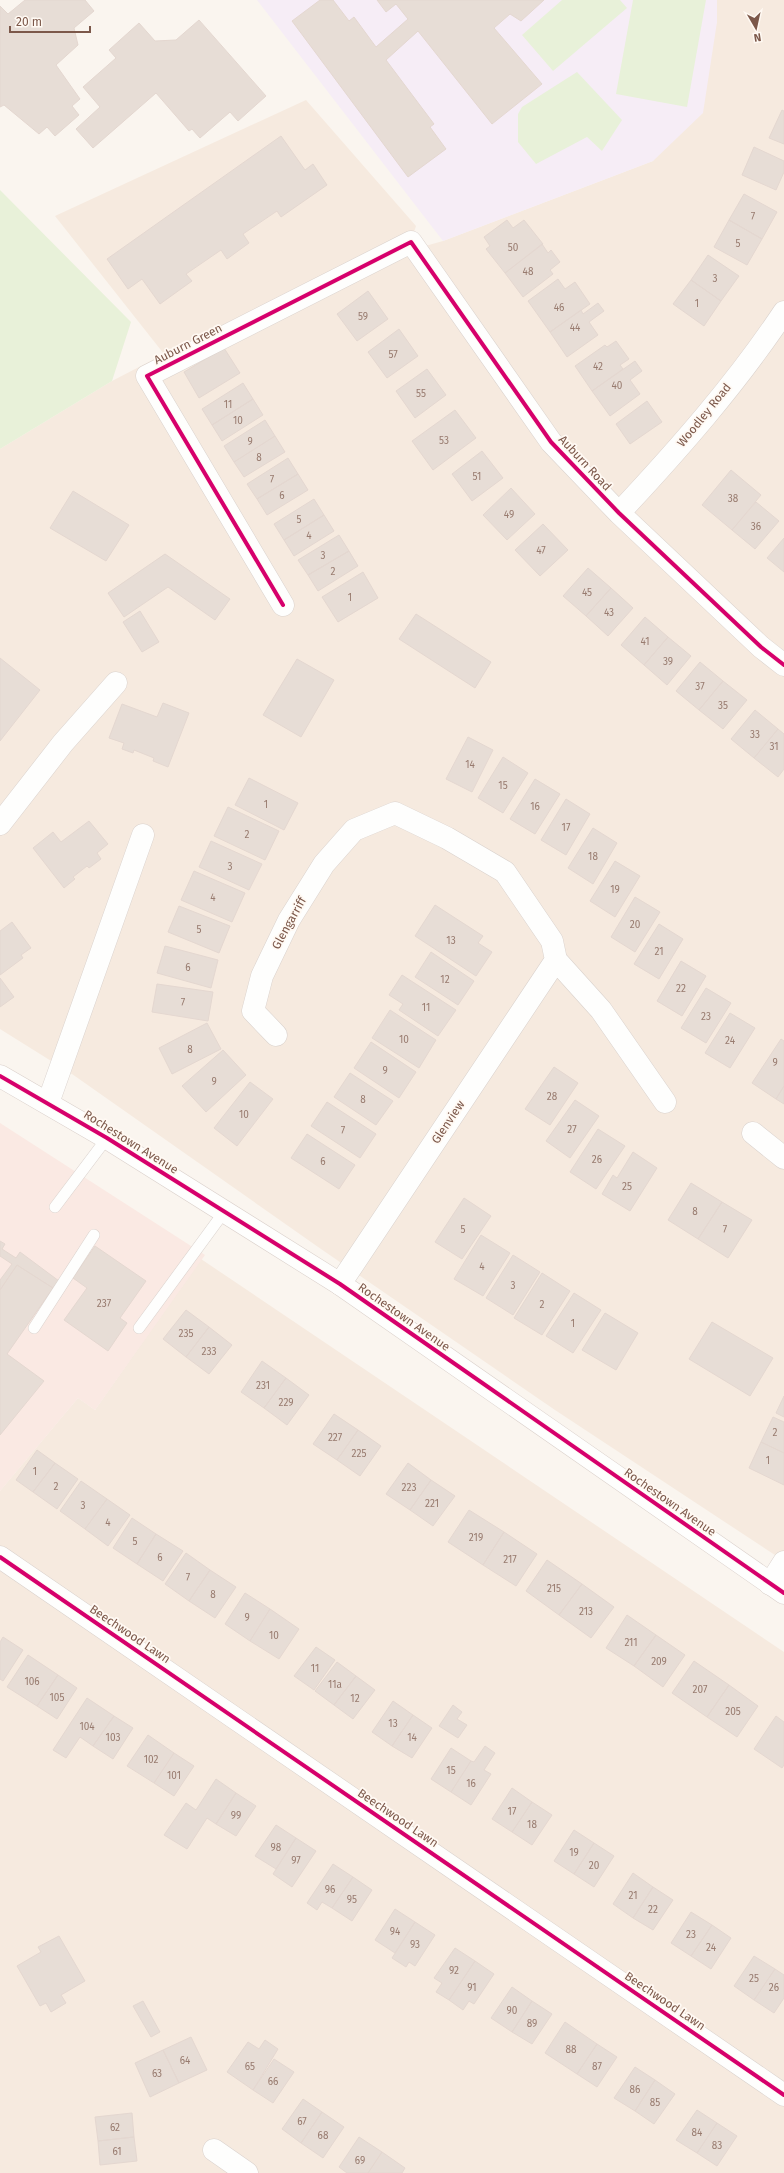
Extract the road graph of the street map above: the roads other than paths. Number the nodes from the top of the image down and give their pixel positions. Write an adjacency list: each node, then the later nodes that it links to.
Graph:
1 (411, 242): 3 (street, Auburn Road); 4 (street, Auburn Green)
2 (784, 312): 3 (street, Woodley Road)
3 (619, 513): 5 (street, Auburn Road)
4 (283, 604)
5 (784, 664)
6 (116, 683): 7 (street)
7 (0, 824)
8 (143, 835): 13 (street)
9 (556, 960): 10 (street, Glengarriff); 12 (street); 20 (street, Glenview)
10 (276, 1035)
11 (0, 1076): 13 (street, Rochestown Avenue)
12 (665, 1102)
13 (48, 1103): 15 (street, Rochestown Avenue)
14 (753, 1133): 16 (street)
15 (107, 1138): 17 (lane); 18 (street, Rochestown Avenue)
16 (784, 1158)
17 (55, 1207)
18 (224, 1212): 20 (street, Rochestown Avenue); 22 (lane)
19 (94, 1235): 21 (lane)
20 (340, 1284): 25 (street, Rochestown Avenue)
21 (34, 1328)
22 (139, 1328)
23 (0, 1557): 26 (street, Beechwood Lawn)
24 (784, 1562): 25 (street)
25 (777, 1589)
26 (784, 2095)
27 (214, 2150): 28 (street)
28 (247, 2173)

